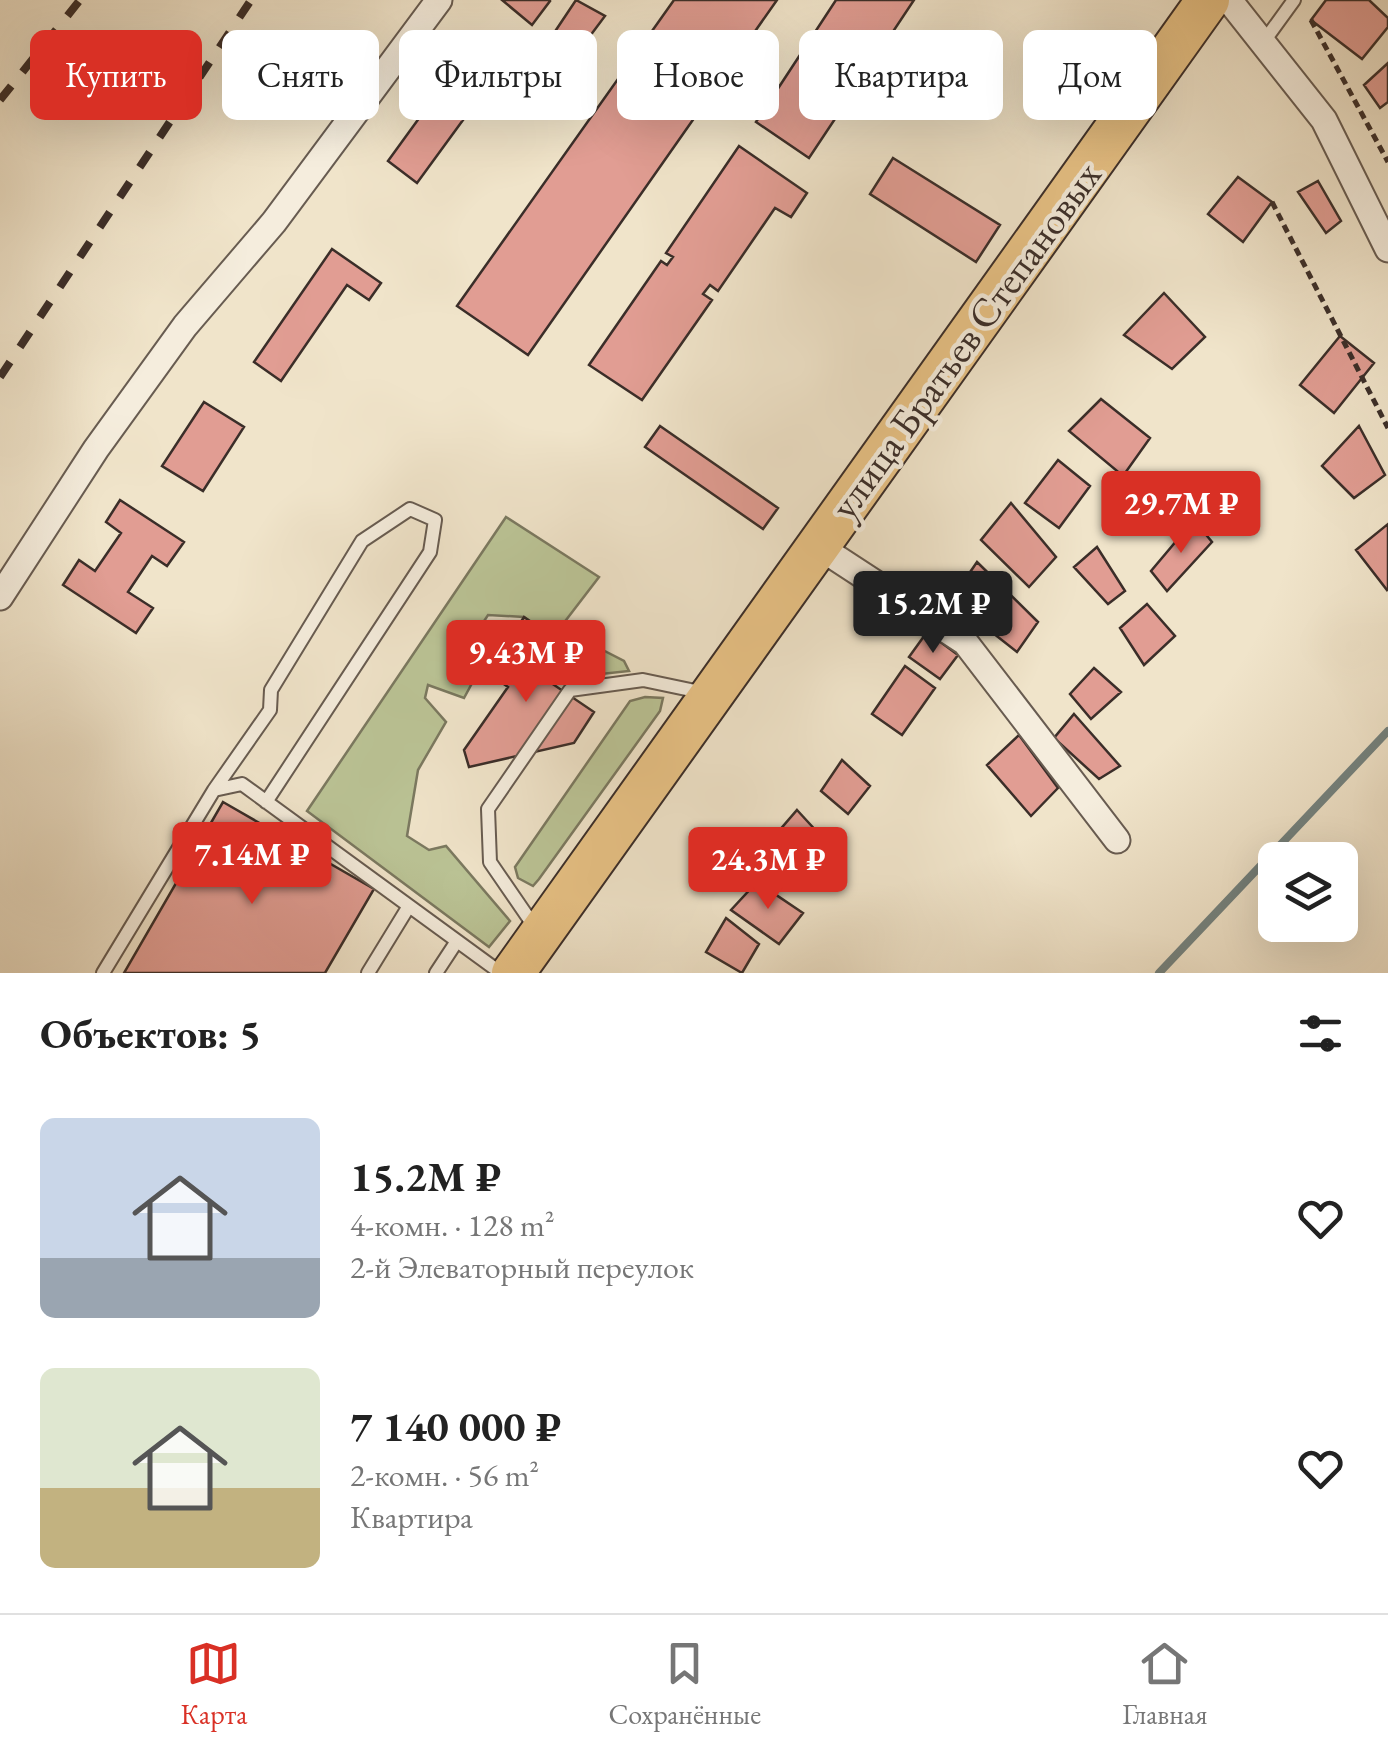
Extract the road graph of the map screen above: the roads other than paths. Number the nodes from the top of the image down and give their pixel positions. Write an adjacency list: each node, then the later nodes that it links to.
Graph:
1 (439, 0): 8 (street)
2 (1208, 0): 7 (main road, улица Братьев Степановых)
3 (1229, 0): 5 (street)
4 (1294, 0): 5 (lane)
5 (1265, 40): 6 (street)
6 (1388, 250)
7 (818, 546): 9 (main road, улица Братьев Степановых); 12 (street)
8 (0, 597)
9 (712, 694): 14 (main road, улица Братьев Степановых); 14 (lane)
10 (214, 790): 11 (lane); 11 (lane); 16 (lane)
11 (266, 802): 13 (lane)
12 (1117, 840)
13 (409, 906): 15 (lane); 17 (lane)
14 (540, 935): 20 (main road, улица Братьев Степановых)
15 (457, 941): 18 (lane); 19 (lane)
16 (103, 973)
17 (368, 973)
18 (436, 973)
19 (501, 973)
20 (513, 973)

